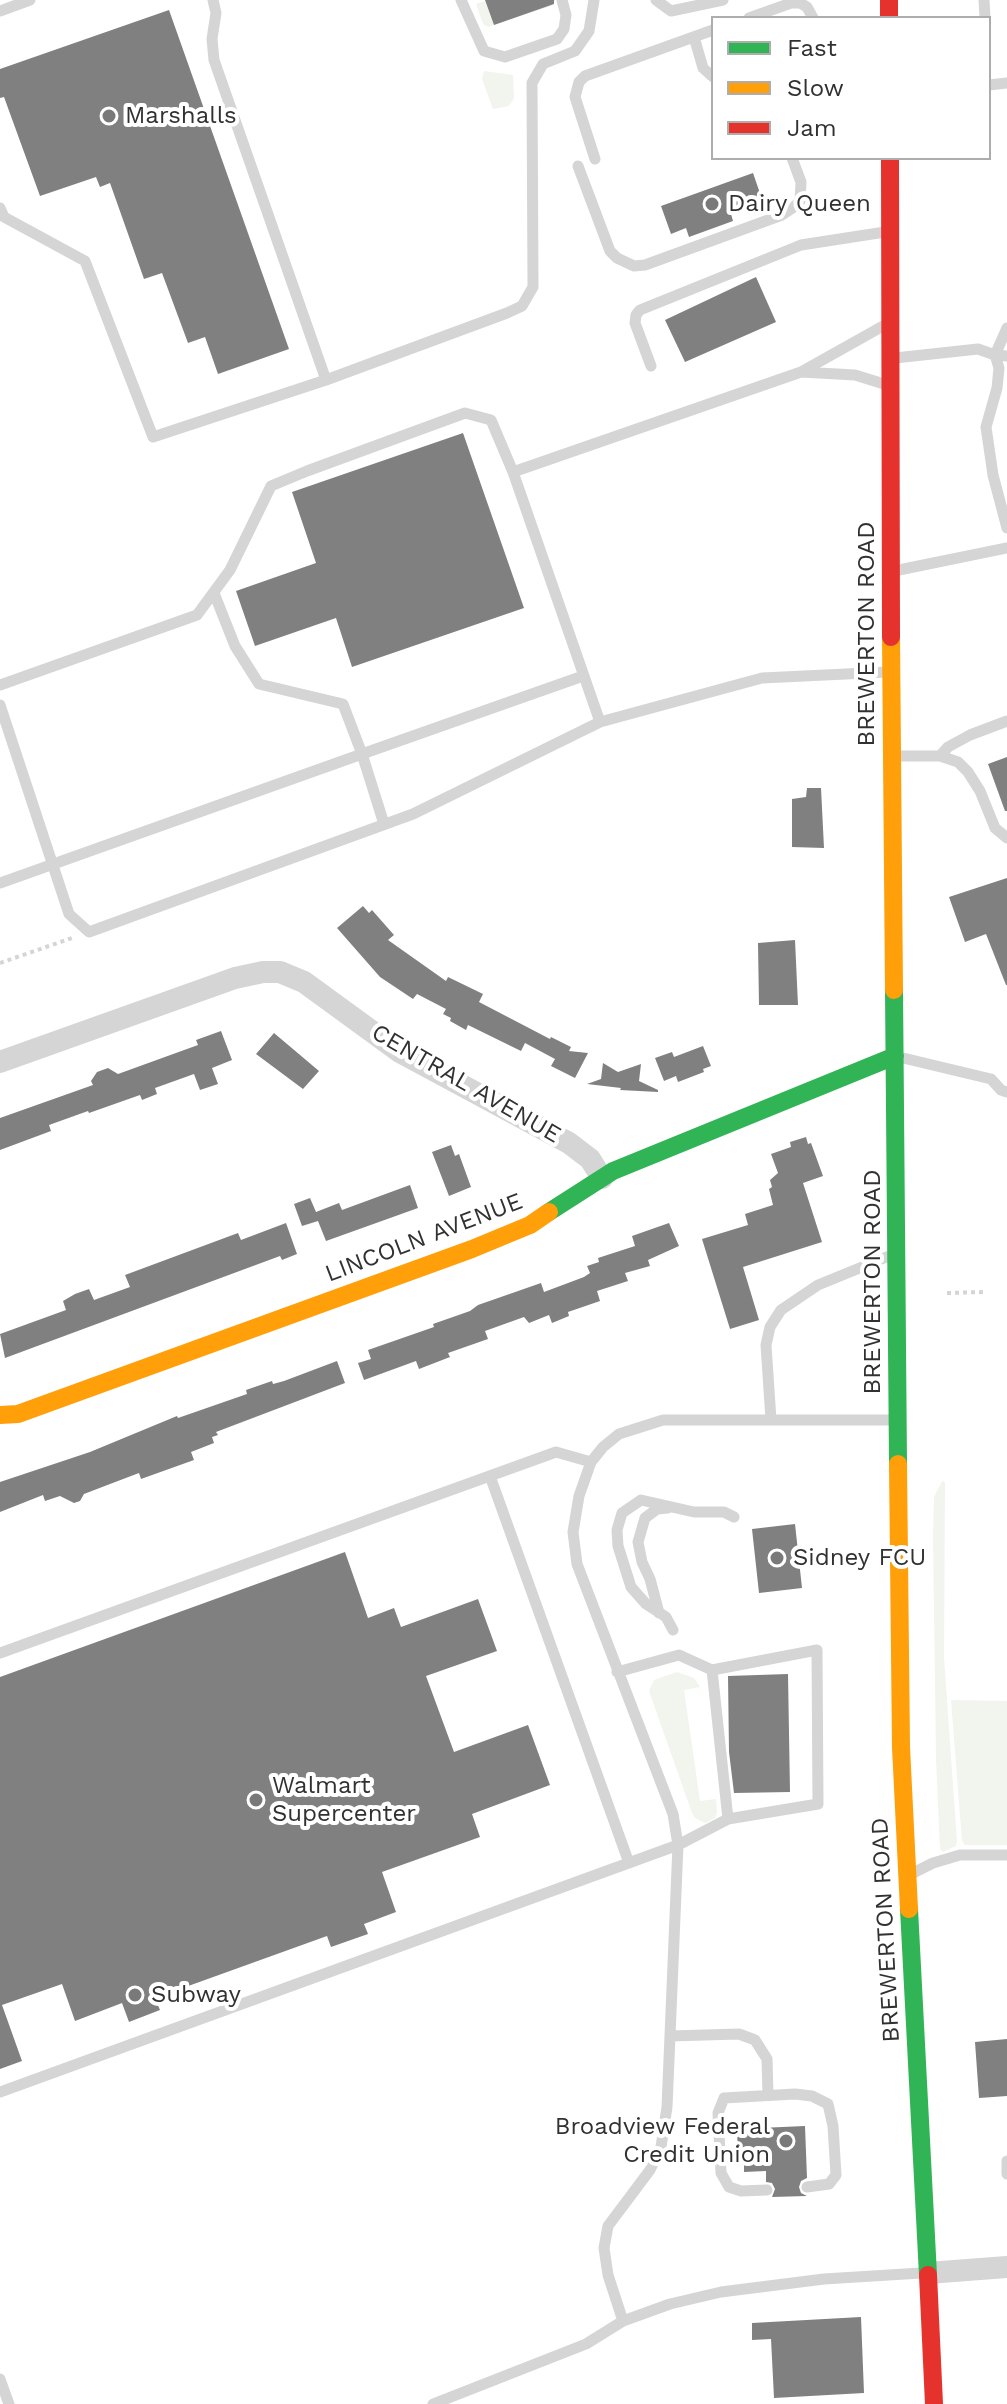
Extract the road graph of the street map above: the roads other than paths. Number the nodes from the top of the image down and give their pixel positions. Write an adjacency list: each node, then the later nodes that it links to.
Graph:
1 (30, 0): 8 (lane)
2 (213, 0): 26 (lane)
3 (461, 0): 4 (lane)
4 (562, 0)
5 (594, 0): 26 (lane)
6 (656, 0): 7 (lane)
7 (723, 0)
8 (0, 11)
9 (755, 16): 10 (lane)
10 (812, 16)
11 (711, 31): 12 (lane)
12 (694, 37): 13 (lane); 14 (lane)
13 (711, 75)
14 (595, 159)
15 (792, 160): 17 (lane)
16 (890, 160): 19 (main road, BREWERTON ROAD)
17 (578, 166)
18 (0, 208): 26 (lane)
19 (890, 231): 20 (main road, BREWERTON ROAD); 24 (lane)
20 (890, 322): 23 (main road, BREWERTON ROAD); 25 (lane)
21 (1007, 328): 22 (lane)
22 (1001, 355): 23 (lane); 29 (lane)
23 (890, 359): 27 (main road, BREWERTON ROAD)
24 (651, 366)
25 (801, 372): 27 (lane); 28 (lane)
26 (326, 380)
27 (890, 386): 31 (main road, BREWERTON ROAD)
28 (513, 472): 32 (lane); 34 (lane)
29 (1007, 528)
30 (1007, 548): 31 (lane)
31 (890, 572): 33 (main road, BREWERTON ROAD)
32 (214, 593): 35 (lane); 39 (lane)
33 (891, 672): 38 (lane); 40 (main road, BREWERTON ROAD)
34 (583, 676): 38 (lane); 39 (lane)
35 (0, 685)
36 (0, 705): 44 (lane)
37 (1007, 721): 41 (lane)
38 (600, 722): 42 (lane)
39 (362, 754): 42 (lane); 44 (lane)
40 (892, 756): 41 (lane); 46 (main road, BREWERTON ROAD)
41 (940, 756): 43 (lane)
42 (384, 824): 44 (lane)
43 (1007, 838)
44 (53, 864): 45 (lane)
45 (0, 883)
46 (895, 1056): 48 (lane); 49 (main road, LINCOLN AVENUE); 50 (main road, BREWERTON ROAD)
47 (0, 1062): 49 (street, CENTRAL AVENUE)
48 (1007, 1092)
49 (602, 1178): 51 (main road, LINCOLN AVENUE)
50 (897, 1253): 52 (lane); 53 (main road, BREWERTON ROAD)
51 (0, 1415)
52 (771, 1420): 53 (lane); 54 (lane)
53 (899, 1420): 67 (main road, BREWERTON ROAD)
54 (591, 1462): 55 (lane); 62 (lane)
55 (490, 1476): 60 (lane); 66 (lane)
56 (677, 1507): 57 (lane); 58 (lane); 58 (lane)
57 (734, 1517)
58 (659, 1613): 59 (lane)
59 (673, 1630)
60 (0, 1653)
61 (712, 1670): 62 (lane); 63 (lane); 63 (lane)
62 (617, 1672): 64 (lane)
63 (728, 1819): 64 (lane)
64 (678, 1845): 66 (lane); 68 (lane)
65 (1007, 1855): 67 (lane)
66 (629, 1863): 69 (lane)
67 (907, 1876): 76 (main road, BREWERTON ROAD)
68 (670, 2036): 70 (lane); 77 (lane)
69 (0, 2092)
70 (768, 2095): 73 (lane); 74 (lane)
71 (1007, 2161): 72 (lane)
72 (1007, 2174)
73 (807, 2187)
74 (767, 2190)
75 (1007, 2267): 76 (street)
76 (928, 2273): 77 (lane); 81 (main road, BREWERTON ROAD)
77 (623, 2321): 80 (lane)
78 (0, 2379): 79 (lane)
79 (9, 2404)
80 (433, 2404)
81 (934, 2404)

